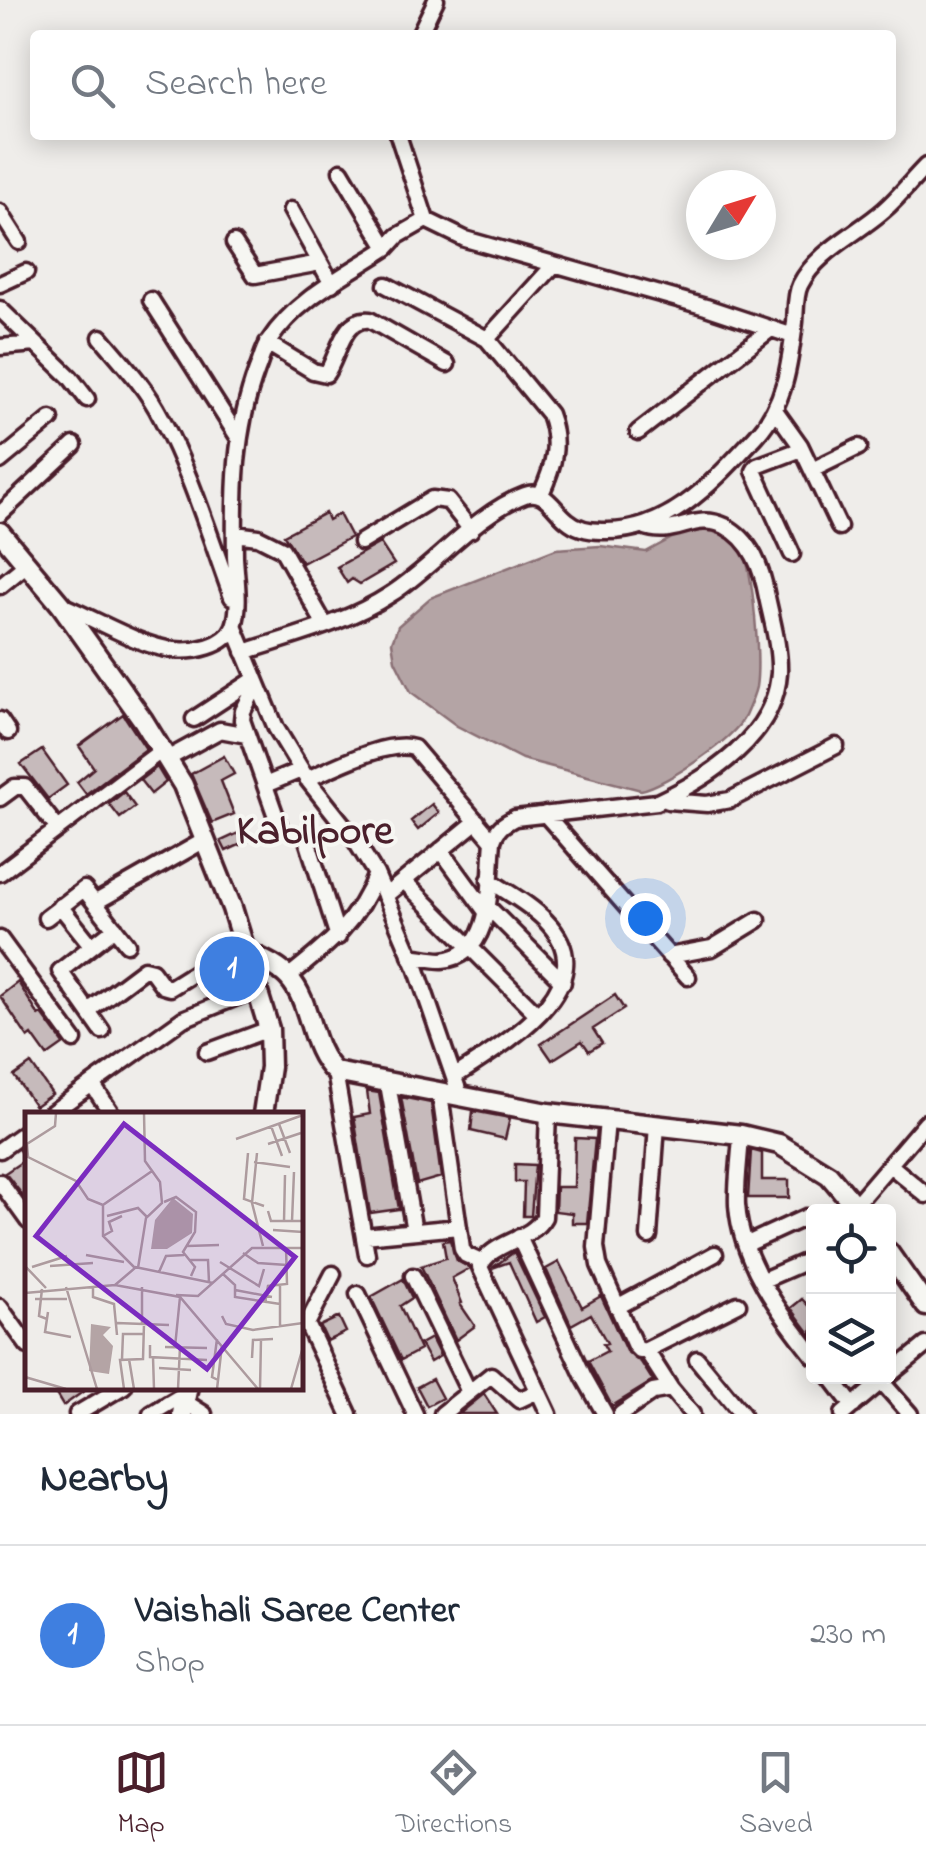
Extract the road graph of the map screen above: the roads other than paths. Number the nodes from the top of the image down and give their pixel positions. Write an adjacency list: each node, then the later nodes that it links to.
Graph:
1 (436, 0): 2 (street)
2 (421, 30)
3 (400, 140): 8 (street)
4 (926, 166): 21 (street)
5 (341, 171): 11 (street)
6 (291, 210): 12 (street)
7 (0, 212): 9 (street)
8 (426, 220): 11 (street); 13 (street)
9 (19, 242)
10 (234, 243): 12 (street)
11 (388, 248): 16 (street)
12 (320, 263): 16 (street)
13 (554, 265): 20 (street); 23 (street)
14 (26, 272): 15 (street)
15 (0, 284)
16 (332, 284): 24 (street)
17 (386, 284): 23 (street)
18 (151, 300): 32 (street)
19 (0, 309): 25 (street)
20 (771, 329): 21 (street); 31 (street)
21 (793, 336): 29 (street)
22 (101, 337): 50 (street)
23 (487, 339): 38 (street)
24 (267, 343): 27 (street); 32 (street)
25 (36, 344): 26 (street); 28 (street)
26 (0, 347)
27 (447, 364)
28 (87, 399)
29 (775, 410): 35 (street); 40 (street)
30 (51, 419): 36 (street)
31 (638, 432)
32 (238, 437): 44 (street)
33 (74, 445): 39 (street)
34 (858, 447): 37 (street)
35 (802, 449): 37 (street); 46 (street)
36 (0, 462)
37 (812, 470): 41 (street)
38 (541, 494): 40 (street); 42 (street)
39 (0, 514)
40 (643, 526): 62 (street)
41 (839, 527)
42 (471, 530): 45 (street); 51 (street)
43 (0, 532): 47 (street)
44 (235, 534): 50 (street); 51 (street)
45 (361, 542)
46 (792, 554)
47 (27, 564): 48 (street); 49 (street)
48 (0, 586)
49 (62, 606): 52 (street); 58 (street)
50 (235, 606): 52 (street)
51 (325, 625): 53 (street)
52 (234, 626): 53 (street)
53 (244, 652): 54 (street)
54 (256, 682): 55 (street); 56 (street); 59 (street)
55 (194, 719)
56 (247, 735): 58 (street); 60 (street)
57 (836, 746): 62 (street)
58 (164, 754): 66 (street); 67 (street)
59 (304, 774): 60 (street); 64 (street); 72 (street)
60 (265, 785): 65 (street)
61 (0, 798): 66 (street)
62 (657, 802): 63 (street)
63 (545, 814): 68 (street); 89 (street)
64 (477, 822): 68 (street); 70 (street)
65 (279, 826)
66 (58, 829): 71 (street)
67 (204, 840): 76 (street); 86 (street)
68 (493, 841): 74 (street)
69 (308, 842): 82 (street)
70 (441, 850): 73 (street); 78 (street)
71 (0, 873)
72 (376, 874): 75 (street); 82 (street)
73 (404, 880): 75 (street); 87 (street)
74 (489, 880): 78 (street); 92 (street)
75 (384, 896): 88 (street)
76 (96, 902): 77 (street); 81 (street)
77 (60, 906): 79 (street); 85 (street)
78 (487, 909): 87 (street); 92 (street)
79 (46, 918)
80 (758, 920): 89 (street)
81 (115, 928): 84 (street); 85 (street)
82 (338, 937): 91 (street)
83 (0, 939): 98 (street)
84 (127, 944)
85 (91, 945): 94 (street)
86 (246, 947): 91 (street); 93 (street); 94 (street)
87 (468, 948): 88 (street); 95 (street)
88 (410, 956): 101 (street)
89 (669, 956): 90 (street)
90 (688, 977)
91 (288, 978): 100 (street)
92 (563, 982): 95 (street)
93 (259, 988): 96 (street); 102 (street)
94 (88, 1012): 97 (street)
95 (537, 1014): 101 (street)
96 (269, 1029): 99 (street); 108 (street)
97 (102, 1031)
98 (74, 1040)
99 (207, 1052)
100 (335, 1072): 103 (street); 125 (street)
101 (454, 1077): 105 (street)
102 (92, 1084): 106 (street); 107 (street)
103 (388, 1084): 104 (street); 124 (street)
104 (440, 1094): 105 (street); 123 (street)
105 (462, 1098): 109 (street)
106 (53, 1112)
107 (111, 1112)
108 (263, 1112)
109 (548, 1114): 110 (street); 127 (street)
110 (607, 1120): 111 (street); 141 (street)
111 (657, 1125): 114 (street); 126 (street)
112 (925, 1125): 116 (street)
113 (25, 1132): 115 (street)
114 (741, 1134): 119 (street); 128 (street)
115 (0, 1150)
116 (890, 1165): 118 (street); 120 (street)
117 (2, 1188): 121 (street)
118 (926, 1196)
119 (855, 1204)
120 (861, 1204)
121 (25, 1217)
122 (806, 1217): 128 (street)
123 (459, 1226): 124 (street); 132 (street)
124 (414, 1231): 125 (street)
125 (364, 1236): 130 (street)
126 (649, 1236)
127 (520, 1238): 132 (street); 165 (street)
128 (747, 1244): 136 (street)
129 (715, 1254): 141 (street)
130 (366, 1255)
131 (806, 1261): 136 (street)
132 (481, 1262): 154 (street)
133 (896, 1263): 139 (street)
134 (334, 1274): 161 (street)
135 (413, 1276): 153 (street)
136 (763, 1280): 144 (street)
137 (358, 1294): 162 (street)
138 (738, 1304): 145 (street)
139 (926, 1306)
140 (0, 1307): 142 (street)
141 (617, 1307): 145 (street)
142 (25, 1342)
143 (926, 1345): 147 (street)
144 (806, 1346)
145 (646, 1350): 152 (street)
146 (697, 1358): 167 (street)
147 (896, 1366)
148 (834, 1384): 156 (street)
149 (875, 1384): 156 (street)
150 (895, 1384): 168 (street)
151 (119, 1389): 158 (street)
152 (671, 1389): 157 (street); 166 (street)
153 (469, 1392): 154 (street); 163 (street)
154 (536, 1392): 164 (street)
155 (181, 1403): 159 (street); 160 (street)
156 (846, 1412)
157 (689, 1413)
158 (77, 1414)
159 (151, 1414)
160 (204, 1414)
161 (349, 1414)
162 (415, 1414)
163 (442, 1414)
164 (549, 1414)
165 (605, 1414)
166 (621, 1414)
167 (742, 1414)
168 (910, 1414)

